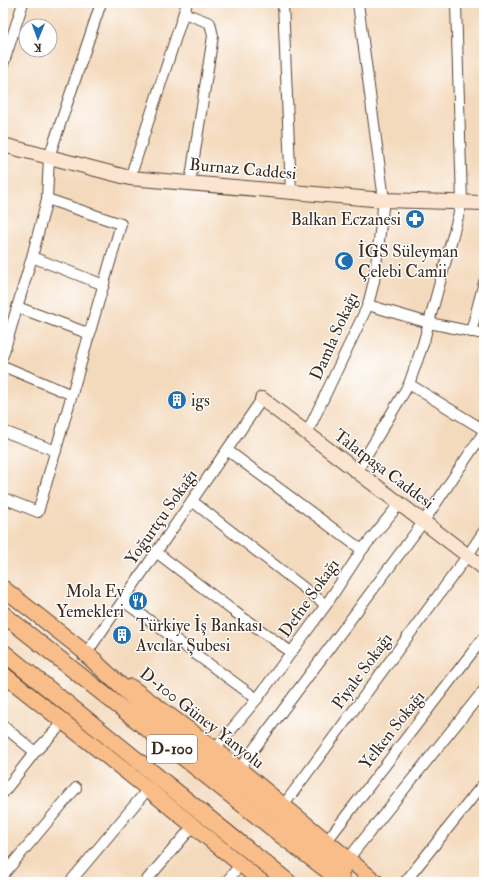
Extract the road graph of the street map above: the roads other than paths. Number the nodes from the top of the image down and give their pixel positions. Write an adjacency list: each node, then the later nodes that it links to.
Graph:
1 (23, 3): 7 (street)
2 (101, 3): 9 (street)
3 (283, 3): 12 (street)
4 (358, 3): 14 (street, Damla Sokağı)
5 (456, 3): 15 (street)
6 (185, 8): 10 (street); 11 (street)
7 (3, 65)
8 (3, 145): 9 (main road, Burnaz Caddesi)
9 (49, 157): 10 (main road, Burnaz Caddesi); 13 (street)
10 (130, 178): 11 (main road, Burnaz Caddesi)
11 (190, 183): 12 (main road, Burnaz Caddesi)
12 (291, 192): 14 (main road, Burnaz Caddesi)
13 (47, 199): 17 (street); 19 (street)
14 (384, 200): 15 (main road, Burnaz Caddesi); 20 (street, Damla Sokağı)
15 (462, 202): 16 (main road, Burnaz Caddesi); 22 (street)
16 (484, 203)
17 (32, 257): 19 (street); 21 (street)
18 (484, 282): 23 (street)
19 (104, 285): 24 (street)
20 (368, 305): 22 (street); 33 (street, Damla Sokağı)
21 (16, 307): 24 (street); 26 (street)
22 (429, 323): 23 (street); 28 (street)
23 (470, 332): 25 (street)
24 (90, 334): 29 (street)
25 (484, 334)
26 (3, 355)
27 (3, 366): 29 (street)
28 (409, 384): 32 (street); 36 (street)
29 (72, 395): 35 (street)
30 (262, 399): 33 (main road, Talatpaşa Caddesi); 34 (street, Yoğurtçu Sokağı)
31 (3, 431): 35 (street)
32 (484, 431): 40 (street)
33 (307, 433): 36 (main road, Talatpaşa Caddesi)
34 (227, 450): 38 (street, Yoğurtçu Sokağı); 42 (street)
35 (56, 451): 37 (street)
36 (357, 471): 39 (main road, Talatpaşa Caddesi)
37 (3, 498)
38 (192, 501): 43 (street, Yoğurtçu Sokağı); 48 (street)
39 (400, 503): 40 (main road, Talatpaşa Caddesi); 42 (street, Defne Sokağı)
40 (424, 521): 44 (main road, Talatpaşa Caddesi); 61 (street)
41 (484, 531): 44 (street, Piyale Sokağı)
42 (362, 550): 48 (street, Defne Sokağı)
43 (156, 552): 47 (street, Yoğurtçu Sokağı); 52 (street)
44 (468, 555): 45 (main road, Talatpaşa Caddesi); 66 (street, Piyale Sokağı)
45 (484, 568)
46 (3, 588): 53 (main road, D-100 Güney Yanyolu)
47 (123, 601): 53 (street, Yoğurtçu Sokağı); 56 (street)
48 (326, 604): 52 (street, Defne Sokağı)
49 (3, 614): 77 (highway, D-100)
50 (484, 637): 68 (street, Yelken Sokağı)
51 (3, 652): 76 (highway, D-100)
52 (291, 652): 56 (street, Defne Sokağı)
53 (86, 654): 59 (main road, D-100 Güney Yanyolu); 78 (highway)
54 (3, 674): 57 (main road)
55 (484, 690): 69 (street)
56 (257, 699): 59 (street, Defne Sokağı)
57 (64, 722): 60 (street); 64 (main road)
58 (3, 726): 60 (street)
59 (215, 750): 61 (main road, D-100 Güney Yanyolu)
60 (35, 752): 65 (street)
61 (239, 769): 66 (main road, D-100 Güney Yanyolu)
62 (484, 783): 80 (street)
63 (76, 788): 71 (street)
64 (148, 789): 67 (main road); 72 (street)
65 (3, 793)
66 (283, 806): 68 (main road, D-100 Güney Yanyolu)
67 (194, 826): 70 (main road); 73 (street)
68 (326, 842): 69 (main road, D-100 Güney Yanyolu)
69 (348, 859): 79 (main road, D-100 Güney Yanyolu)
70 (241, 864): 74 (street); 75 (main road)
71 (3, 875)
72 (70, 882)
73 (145, 882)
74 (226, 882)
75 (262, 882)
76 (288, 882)
77 (343, 882)
78 (354, 882)
79 (376, 882)
80 (405, 882)

